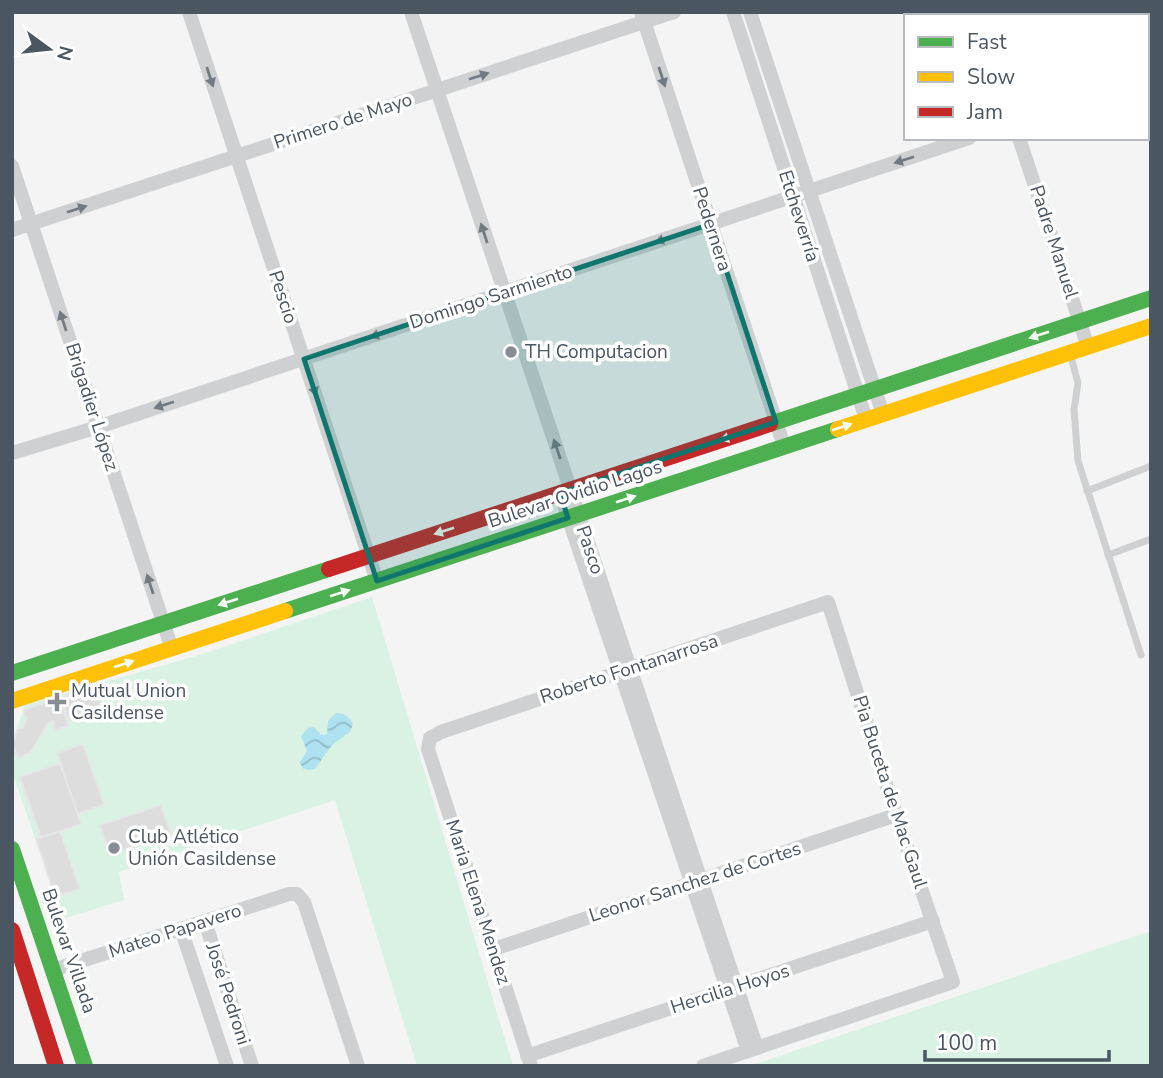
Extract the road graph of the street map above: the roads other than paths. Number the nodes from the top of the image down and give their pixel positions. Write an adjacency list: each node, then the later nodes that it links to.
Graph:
1 (189, 12): 10 (street, Pescio, one-way to 10)
2 (411, 12): 7 (street, Pasco)
3 (674, 12): 6 (street, Primero de Mayo)
4 (733, 12): 13 (street, Etcheverría)
5 (750, 12): 12 (street, Etcheverría)
6 (643, 17): 7 (street, Primero de Mayo, one-way to 6); 15 (street, Pedernera, one-way to 15)
7 (437, 90): 10 (street, Primero de Mayo); 17 (street, Pasco, one-way to 7)
8 (963, 140): 12 (street, Domingo Sarmiento, one-way to 12)
9 (1020, 140): 19 (street, Padre Manuel)
10 (237, 156): 14 (street, Primero de Mayo, one-way to 10); 23 (street, Pescio)
11 (12, 166): 14 (street, Brigadier López)
12 (809, 191): 13 (street, Domingo Sarmiento); 24 (street, Etcheverría)
13 (793, 197): 15 (street, Domingo Sarmiento); 25 (street, Etcheverría)
14 (31, 224): 16 (street, Primero de Mayo); 29 (street, Brigadier López, one-way to 14)
15 (711, 224): 17 (street, Domingo Sarmiento, one-way to 17); 28 (street, Pedernera)
16 (12, 230)
17 (504, 292): 23 (street, Domingo Sarmiento, one-way to 23); 33 (street, Pasco, one-way to 17)
18 (1151, 298): 19 (main road, Bulevar Ovidio Lagos)
19 (1080, 321): 21 (street, Padre Manuel); 24 (main road, Bulevar Ovidio Lagos, one-way to 24)
20 (1151, 326): 21 (main road, Bulevar Ovidio Lagos)
21 (1088, 347): 22 (main road, Bulevar Ovidio Lagos)
22 (1070, 353): 26 (main road, Bulevar Ovidio Lagos); 34 (lane)
23 (304, 359): 29 (street, Domingo Sarmiento, one-way to 29); 37 (street, Pescio, one-way to 37)
24 (874, 389): 25 (main road, Bulevar Ovidio Lagos); 26 (street, Etcheverría)
25 (858, 395): 27 (street, Etcheverría); 28 (main road, Bulevar Ovidio Lagos)
26 (883, 414): 27 (main road, Bulevar Ovidio Lagos)
27 (866, 419): 30 (main road, Bulevar Ovidio Lagos, one-way to 27)
28 (776, 422): 30 (street, Pedernera); 33 (main road, Bulevar Ovidio Lagos, one-way to 33)
29 (98, 427): 31 (street, Domingo Sarmiento); 41 (street, Brigadier López, one-way to 29)
30 (784, 446): 35 (main road, Bulevar Ovidio Lagos, one-way to 30)
31 (12, 453)
32 (1151, 467): 34 (lane)
33 (565, 491): 35 (street, Pasco); 37 (main road, Bulevar Ovidio Lagos, one-way to 37)
34 (1087, 491): 38 (lane)
35 (573, 516): 39 (main road, Bulevar Ovidio Lagos); 44 (street, Pasco)
36 (1151, 539): 38 (lane)
37 (369, 555): 39 (street, Pescio); 41 (main road, Bulevar Ovidio Lagos, one-way to 41)
38 (1108, 555): 43 (lane)
39 (377, 581): 42 (main road, Bulevar Ovidio Lagos, one-way to 39)
40 (828, 602): 44 (street, Roberto Fontanarrosa); 48 (street, Pia Buceta de Mac Gaul)
41 (163, 623): 42 (street, Brigadier López); 45 (main road, Bulevar Ovidio Lagos)
42 (172, 649): 46 (main road, Bulevar Ovidio Lagos, one-way to 42)
43 (1141, 655)
44 (625, 670): 47 (street, Roberto Fontanarrosa); 50 (street, Pasco)
45 (12, 673)
46 (12, 701)
47 (430, 737): 57 (street, Maria Elena Mendez)
48 (896, 815): 50 (street, Leonor Sanchez de Cortes); 52 (street, Pia Buceta de Mac Gaul)
49 (12, 849): 51 (main road, Bulevar Villada)
50 (696, 882): 57 (street, Leonor Sanchez de Cortes); 59 (street, Pasco)
51 (35, 916): 54 (street); 58 (main road, Bulevar Villada)
52 (933, 921): 59 (street, Hercilia Hoyos); 60 (street, Pia Buceta de Mac Gaul)
53 (205, 922): 55 (street, Mateo Papavero); 65 (street, José Pedroni); 66 (street, Mateo Papavero)
54 (12, 923)
55 (181, 929): 58 (street, Mateo Papavero); 64 (street, José Pedroni)
56 (12, 930): 62 (main road)
57 (494, 949): 61 (street, Maria Elena Mendez)
58 (53, 970): 63 (main road, Bulevar Villada)
59 (732, 988): 60 (street, Pasco); 61 (street, Hercilia Hoyos)
60 (753, 1049): 67 (street)
61 (529, 1061)
62 (56, 1066)
63 (85, 1066)
64 (227, 1066)
65 (252, 1066)
66 (358, 1066)
67 (703, 1066)

